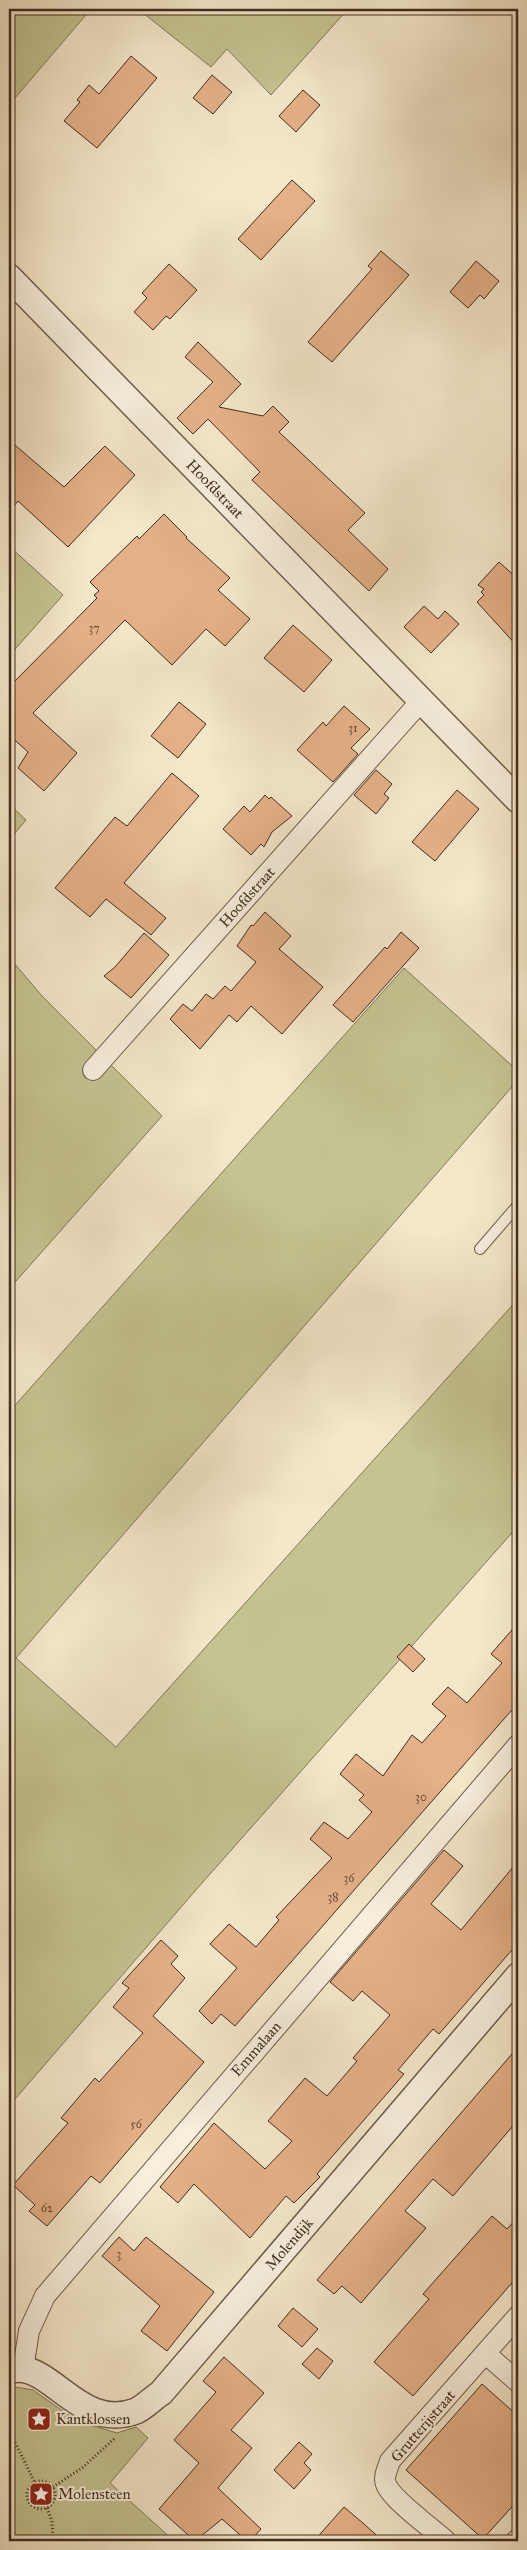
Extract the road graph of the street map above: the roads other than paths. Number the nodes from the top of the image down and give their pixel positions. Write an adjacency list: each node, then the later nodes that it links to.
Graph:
1 (9, 277): 2 (street, Hoofdstraat)
2 (421, 701): 3 (street, Hoofdstraat); 4 (street, Hoofdstraat)
3 (518, 800)
4 (93, 1070)
5 (518, 1205): 6 (lane)
6 (480, 1249)
7 (518, 1745): 11 (street, Emmalaan)
8 (518, 1976): 11 (street, Molendijk)
9 (518, 2316): 10 (street, Grutterijstraat)
10 (486, 2354): 12 (street); 13 (street, Grutterijstraat)
11 (16, 2370)
12 (518, 2382)
13 (446, 2541)

